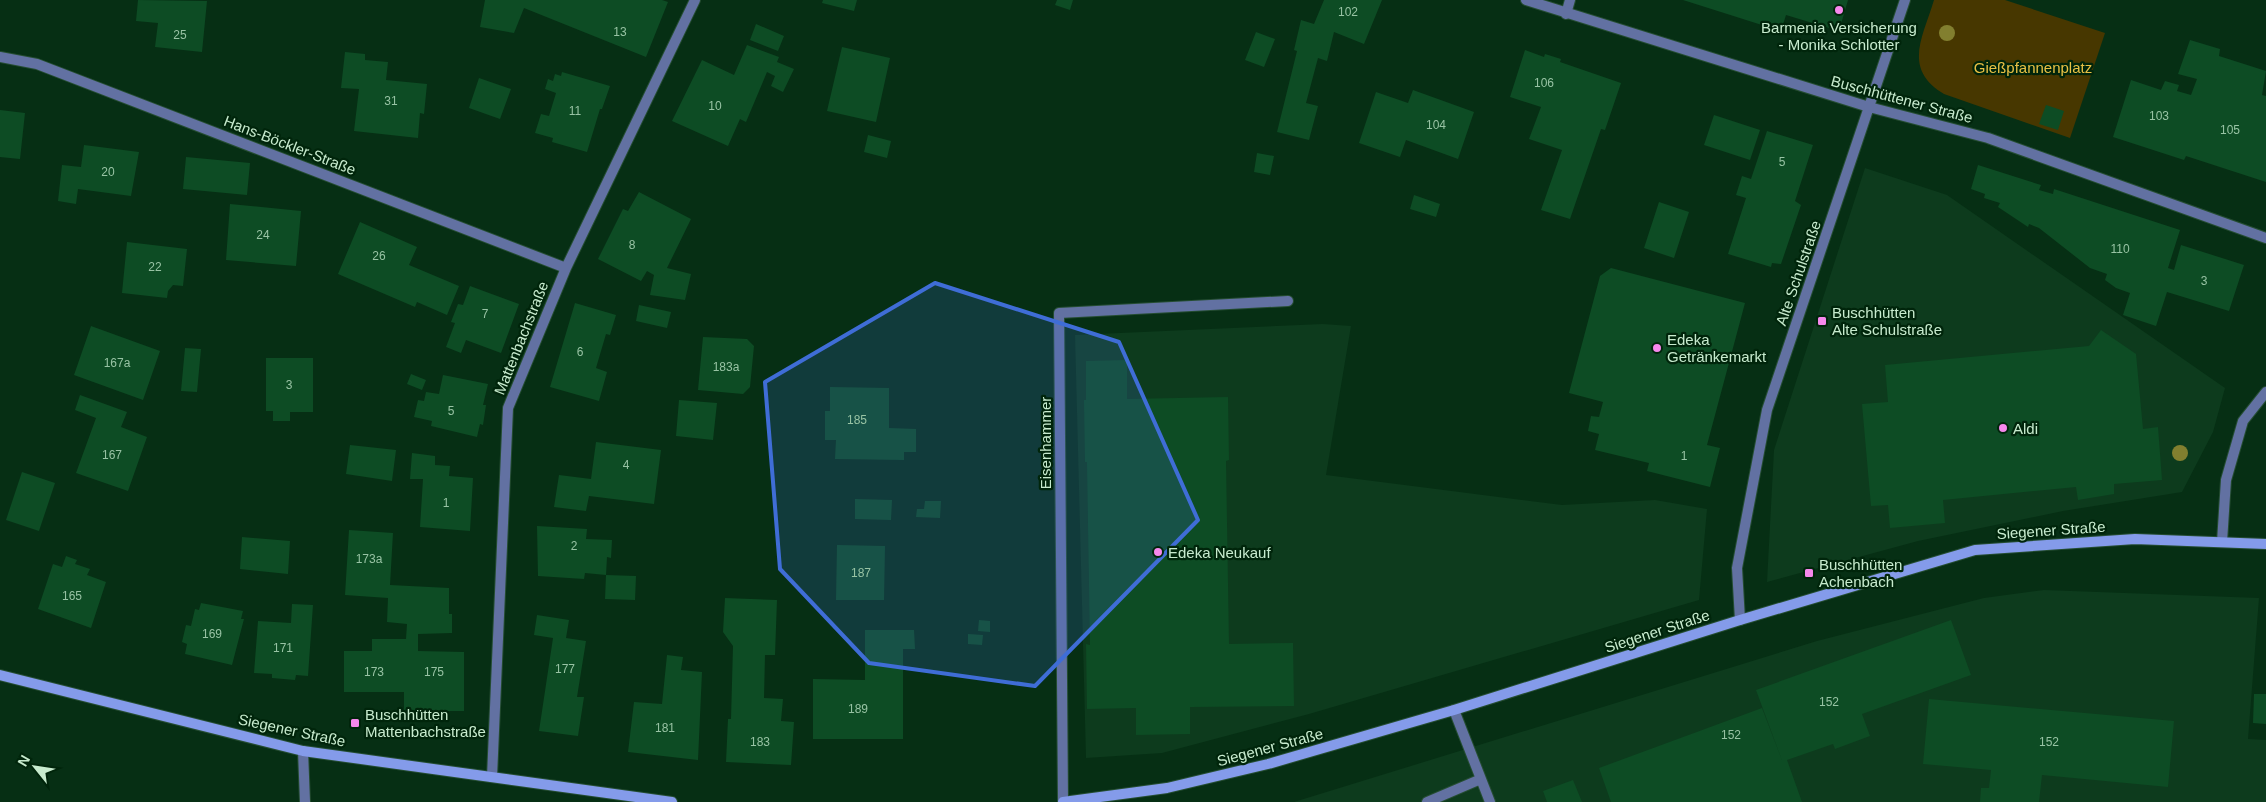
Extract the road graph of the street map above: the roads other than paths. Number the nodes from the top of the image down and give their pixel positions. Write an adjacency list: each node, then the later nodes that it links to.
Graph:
1 (695, 0): 9 (street, Mattenbachstraße)
2 (1526, 0): 5 (street, Buschhüttener Straße)
3 (1570, 0): 5 (street)
4 (1905, 0): 7 (street, Alte Schulstraße)
5 (1566, 14): 7 (street, Buschhüttener Straße)
6 (0, 57): 9 (street, Hans-Böckler-Straße)
7 (1869, 107): 8 (street, Buschhüttener Straße); 14 (street, Alte Schulstraße)
8 (2266, 238)
9 (566, 268): 18 (street, Mattenbachstraße)
10 (1288, 302): 22 (street, Eisenhammer)
11 (2266, 392): 12 (street)
12 (2222, 542): 13 (main road, Siegener Straße); 14 (main road, Siegener Straße)
13 (2266, 544)
14 (1740, 620): 16 (main road, Siegener Straße)
15 (0, 675): 17 (main road, Siegener Straße)
16 (1454, 710): 19 (street); 22 (main road, Siegener Straße)
17 (303, 751): 18 (main road, Siegener Straße); 20 (street)
18 (492, 777): 21 (main road, Siegener Straße)
19 (1481, 779): 23 (street); 24 (street)
20 (305, 802)
21 (672, 802)
22 (1063, 802)
23 (1427, 802)
24 (1490, 802)

